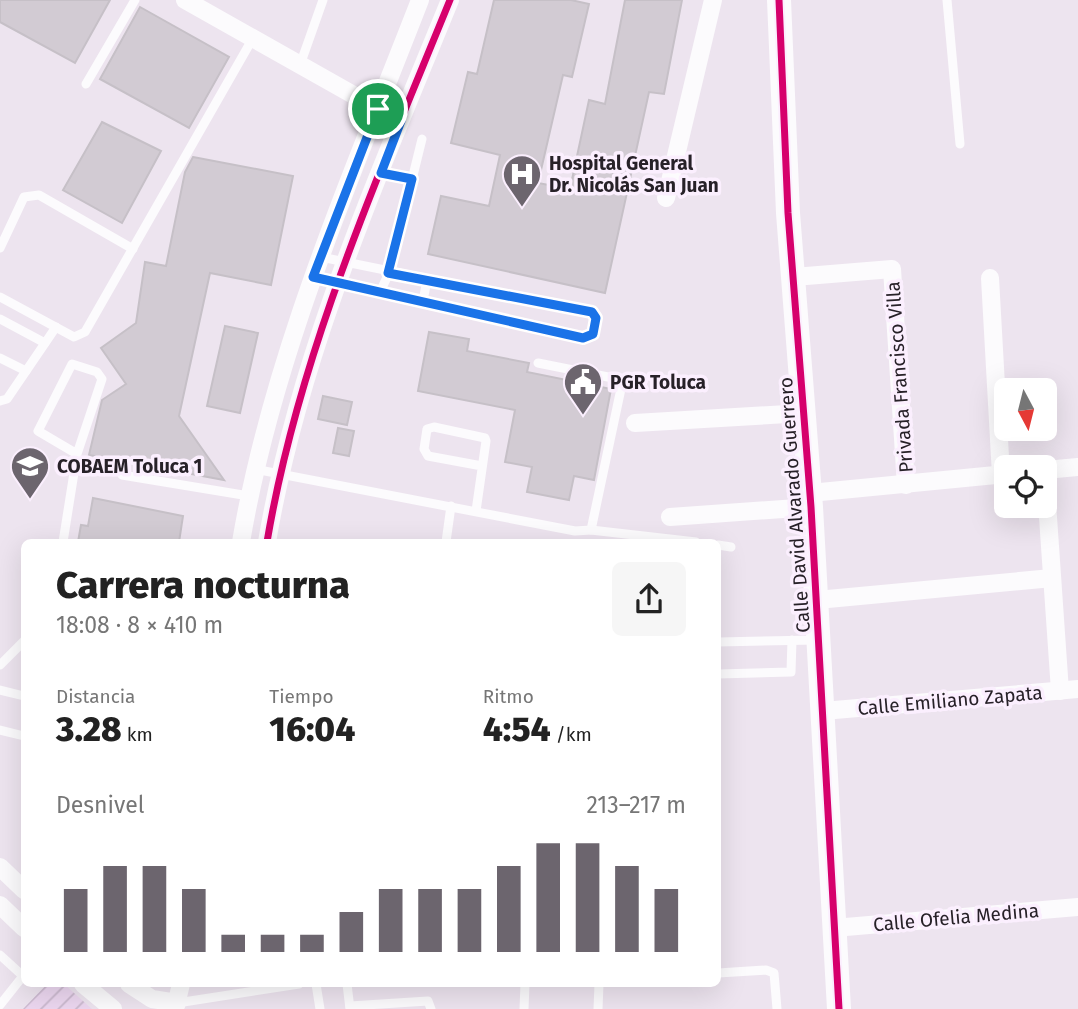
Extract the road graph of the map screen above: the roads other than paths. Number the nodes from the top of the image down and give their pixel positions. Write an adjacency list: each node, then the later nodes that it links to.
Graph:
1 (135, 0): 11 (lane)
2 (185, 0): 9 (street)
3 (323, 0): 10 (lane)
4 (420, 0): 12 (street)
5 (450, 0): 13 (street)
6 (713, 0): 18 (street)
7 (779, 0): 25 (street, Calle David Alvarado Guerrero)
8 (947, 0): 15 (lane)
9 (253, 38): 10 (street); 20 (lane)
10 (300, 65): 12 (street)
11 (86, 84)
12 (378, 109): 13 (street); 21 (street)
13 (401, 121): 16 (street)
14 (422, 139): 17 (lane)
15 (960, 144)
16 (381, 173): 17 (lane); 22 (street)
17 (412, 179): 23 (lane)
18 (666, 198)
19 (0, 248): 20 (lane)
20 (133, 249): 33 (lane)
21 (321, 257): 22 (lane); 24 (street)
22 (345, 264): 23 (lane); 28 (street)
23 (388, 273): 27 (lane); 29 (lane)
24 (313, 277): 28 (lane); 45 (street)
25 (794, 277): 39 (street, Calle David Alvarado Guerrero); 50 (street, Privada Francisco Villa)
26 (990, 278): 42 (street)
27 (427, 280): 31 (lane); 31 (lane)
28 (337, 283): 29 (lane); 47 (street)
29 (380, 292): 31 (lane)
30 (0, 297): 33 (lane)
31 (423, 301)
32 (0, 319): 34 (lane)
33 (55, 327): 34 (lane)
34 (45, 343): 37 (lane)
35 (0, 358): 37 (lane)
36 (538, 363): 57 (lane)
37 (26, 371): 38 (lane)
38 (0, 401)
39 (804, 413): 40 (street); 52 (street, Calle David Alvarado Guerrero)
40 (635, 424)
41 (76, 454): 41 (lane); 58 (lane)
42 (1003, 455)
43 (482, 466): 43 (lane); 54 (lane)
44 (1078, 467): 46 (street)
45 (254, 470): 47 (lane); 51 (street)
46 (1057, 470)
47 (279, 473): 53 (lane); 60 (street)
48 (122, 475): 51 (lane)
49 (994, 476): 50 (street)
50 (906, 485): 52 (street)
51 (248, 496): 59 (street)
52 (811, 500): 55 (street); 66 (street, Calle David Alvarado Guerrero)
53 (451, 506): 54 (lane); 61 (lane)
54 (476, 511): 57 (lane)
55 (670, 517)
56 (1048, 518): 65 (street)
57 (591, 530): 62 (lane)
58 (64, 539)
59 (241, 539)
60 (268, 539)
61 (446, 539)
62 (670, 539)
63 (721, 545): 64 (lane)
64 (731, 547)
65 (1052, 578): 66 (street); 75 (street)
66 (817, 600): 68 (street, Calle David Alvarado Guerrero)
67 (792, 640): 68 (lane); 69 (lane); 72 (lane)
68 (819, 640): 77 (street, Calle David Alvarado Guerrero)
69 (721, 642)
70 (21, 644): 71 (lane)
71 (0, 666)
72 (721, 674)
73 (1078, 689): 75 (street, Calle Emiliano Zapata)
74 (0, 690): 76 (lane)
75 (1060, 691): 77 (street, Calle Emiliano Zapata)
76 (21, 695)
77 (823, 711): 85 (street, Calle David Alvarado Guerrero)
78 (0, 730): 79 (lane)
79 (21, 735)
80 (0, 867): 81 (street)
81 (21, 887)
82 (0, 905): 84 (street)
83 (1078, 907): 85 (street, Calle Ofelia Medina)
84 (21, 925)
85 (834, 928): 110 (street, Calle David Alvarado Guerrero)
86 (0, 955): 88 (lane)
87 (721, 973): 109 (lane)
88 (21, 974)
89 (21, 979): 99 (lane)
90 (87, 987): 104 (street)
91 (135, 987): 98 (street)
92 (180, 987): 101 (street)
93 (282, 987): 101 (lane)
94 (316, 987): 105 (lane)
95 (347, 987): 103 (lane)
96 (525, 987): 107 (lane)
97 (599, 987): 108 (lane)
98 (152, 997): 101 (street)
99 (0, 1005)
100 (405, 1005): 102 (lane); 106 (lane)
101 (176, 1006)
102 (384, 1006): 103 (lane)
103 (350, 1007)
104 (113, 1009)
105 (320, 1009)
106 (431, 1009)
107 (524, 1009)
108 (598, 1009)
109 (777, 1009)
110 (839, 1009)

